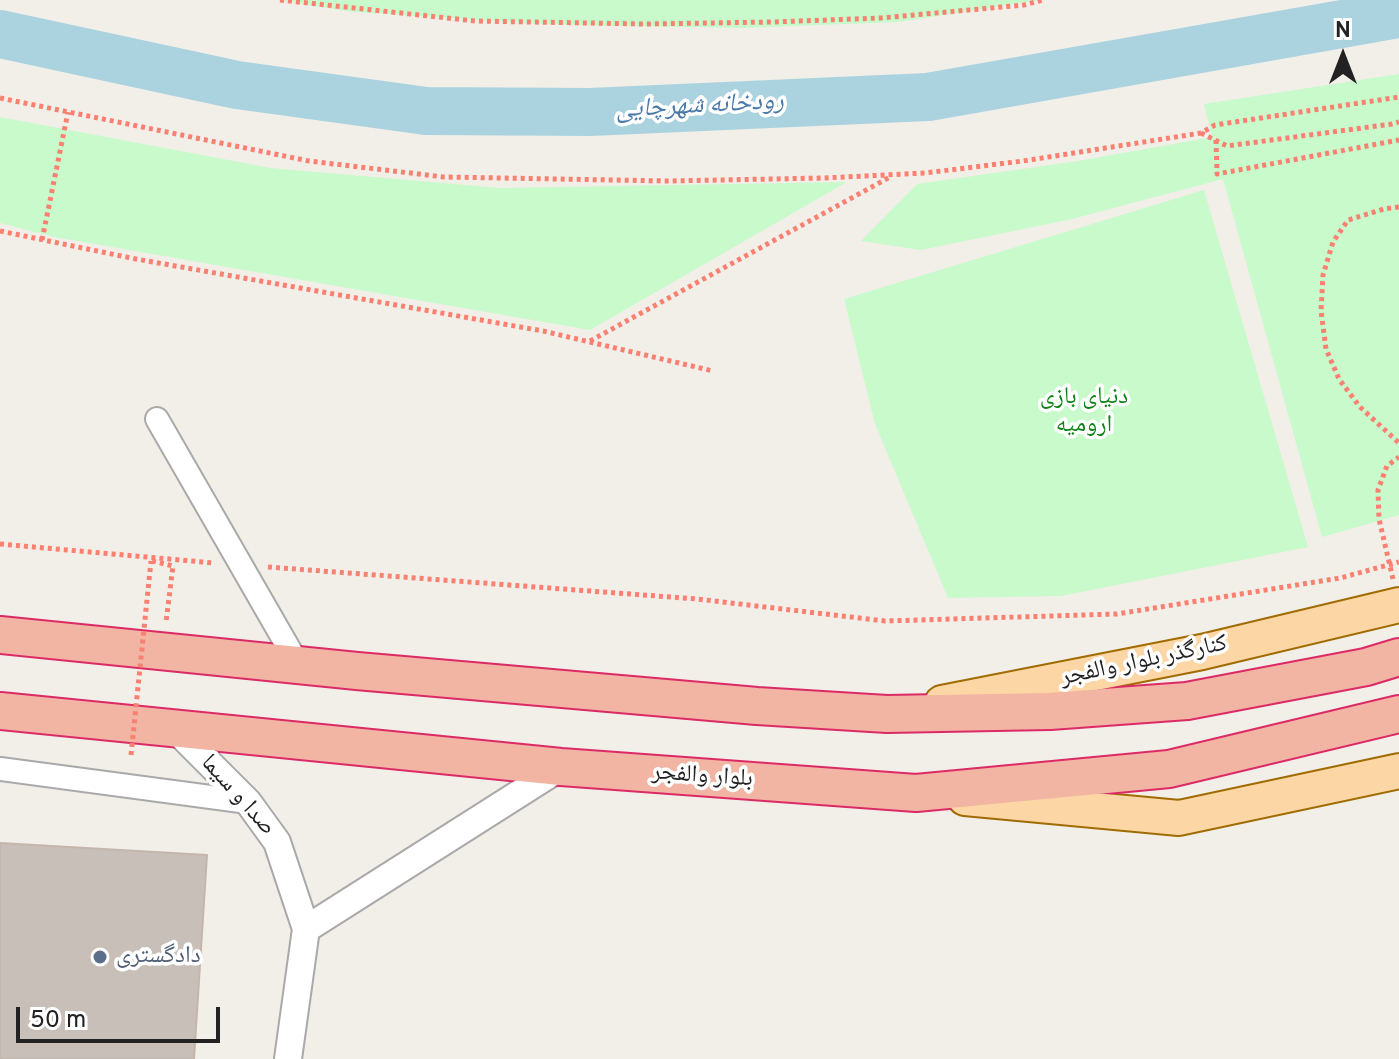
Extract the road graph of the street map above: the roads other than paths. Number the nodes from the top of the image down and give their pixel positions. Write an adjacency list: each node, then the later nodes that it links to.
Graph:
1 (157, 419): 5 (street)
2 (1399, 605): 7 (main road, کنارگذر بلوار والفجر)
3 (0, 635): 5 (highway)
4 (1399, 657): 7 (highway)
5 (299, 666): 7 (highway)
6 (0, 711): 9 (highway, بلوار والفجر)
7 (887, 714)
8 (1399, 714): 13 (highway, بلوار والفجر)
9 (175, 729): 10 (highway, بلوار والفجر); 14 (street, صدا و سیما)
10 (561, 767): 13 (highway, بلوار والفجر); 15 (street)
11 (0, 769): 14 (street)
12 (1399, 771): 13 (main road)
13 (916, 793)
14 (248, 802): 15 (street, صدا و سیما)
15 (306, 929): 16 (street, صدا و سیما)
16 (288, 1059)

